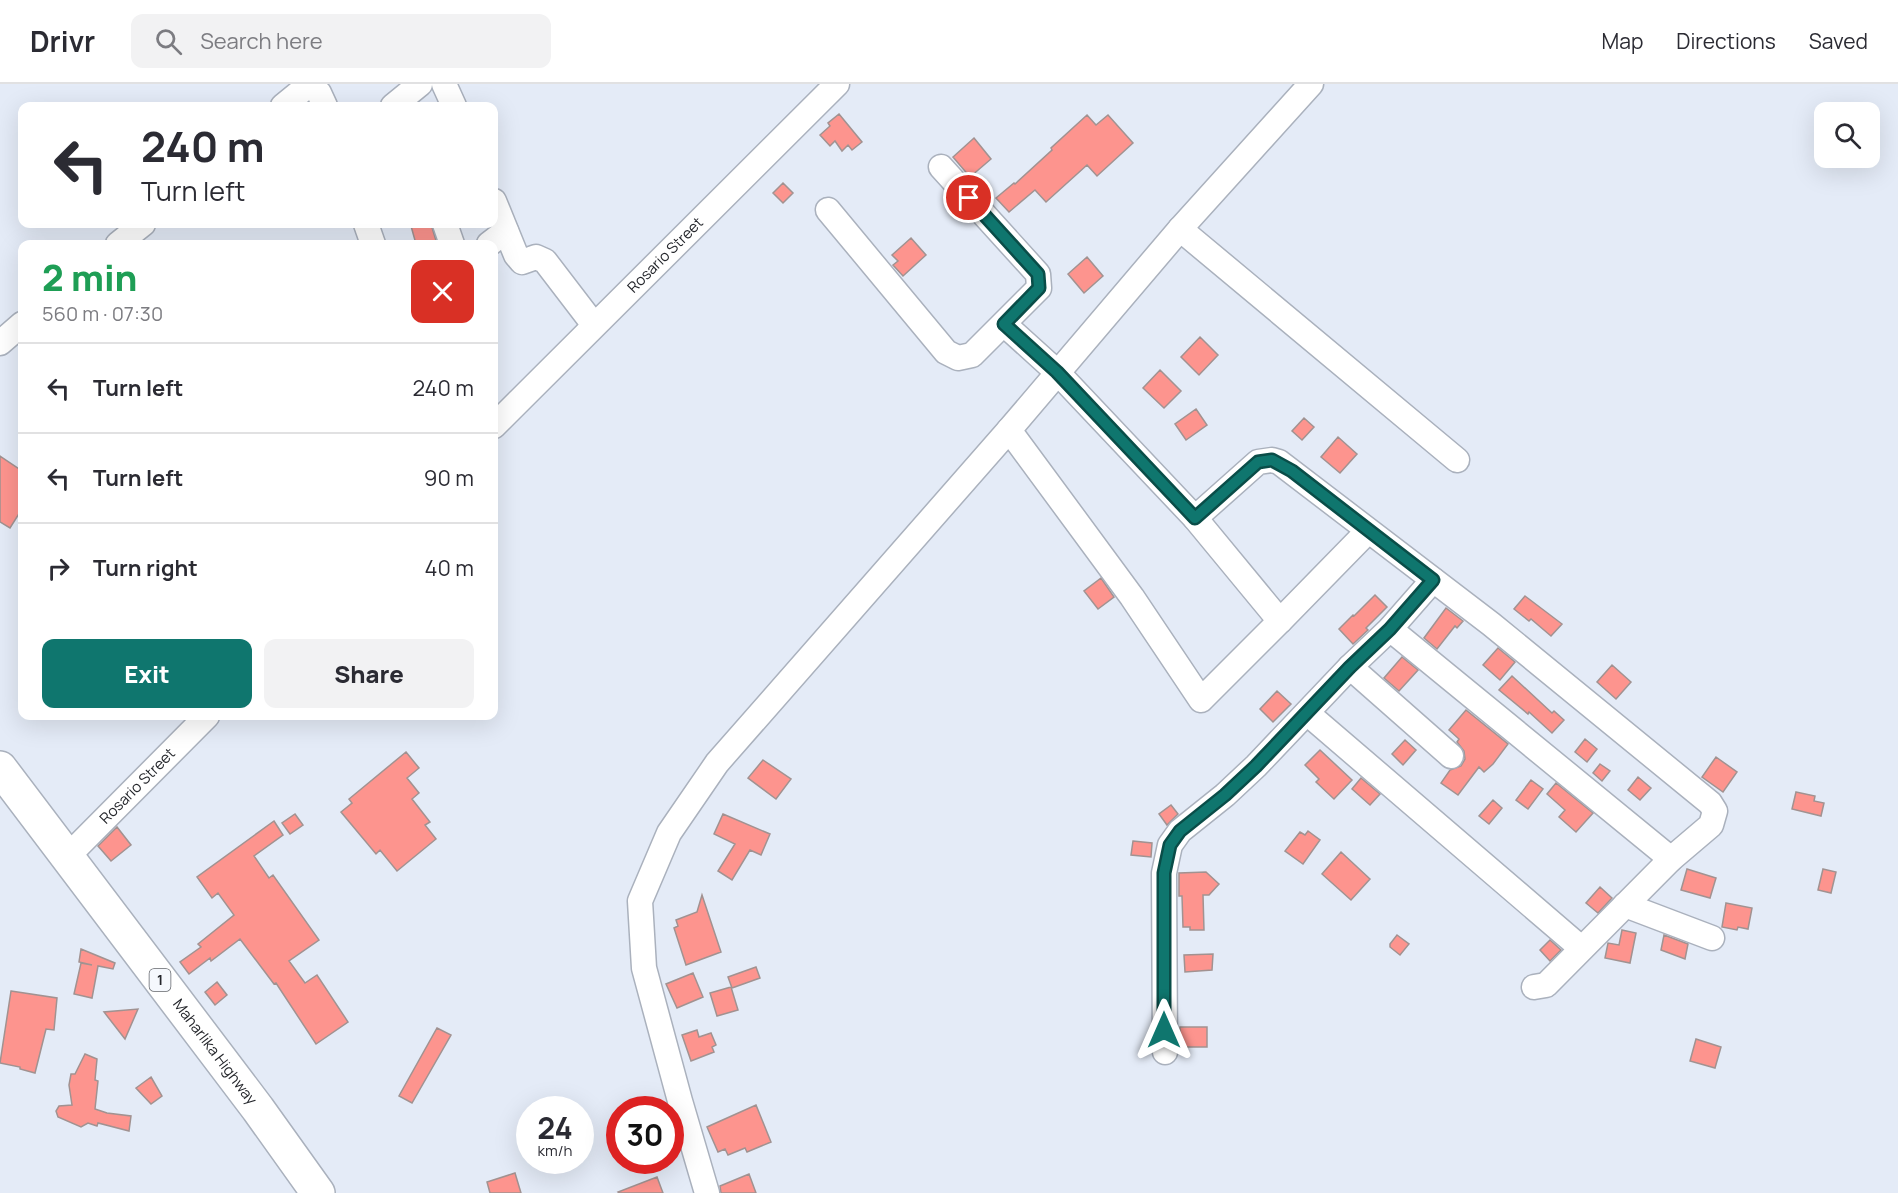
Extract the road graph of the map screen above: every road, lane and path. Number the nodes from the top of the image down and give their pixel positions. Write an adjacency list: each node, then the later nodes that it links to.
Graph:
1 (444, 84): 6 (street)
2 (837, 84): 14 (street, Rosario Street)
3 (1311, 84): 10 (street)
4 (318, 94): 5 (street)
5 (295, 102)
6 (452, 102)
7 (941, 168): 13 (street)
8 (828, 210): 13 (street)
9 (138, 228): 12 (street)
10 (1180, 229): 17 (street); 20 (street)
11 (497, 238): 14 (street)
12 (123, 240)
13 (1004, 324): 17 (street)
14 (594, 325): 18 (street, Rosario Street)
15 (18, 327): 16 (street)
16 (0, 343)
17 (1057, 372): 19 (street); 21 (street)
18 (498, 422)
19 (1009, 430): 24 (street); 39 (street)
20 (1457, 460)
21 (1195, 518): 22 (street); 24 (street)
22 (1368, 531): 23 (street); 24 (street)
23 (1433, 580): 25 (street); 32 (street)
24 (1280, 621)
25 (1390, 629): 26 (street); 32 (street)
26 (1350, 667): 27 (street); 29 (street)
27 (1307, 713): 35 (street); 37 (street)
28 (203, 720): 31 (street, Rosario Street)
29 (1450, 756)
30 (0, 768): 31 (highway, Maharlika Highway / 1)
31 (68, 857): 38 (highway, Maharlika Highway / 1)
32 (1671, 859): 33 (street)
33 (1625, 905): 34 (street); 35 (street)
34 (1712, 938)
35 (1581, 948): 36 (street)
36 (1534, 987)
37 (1165, 1052)
38 (318, 1193)
39 (707, 1193)

